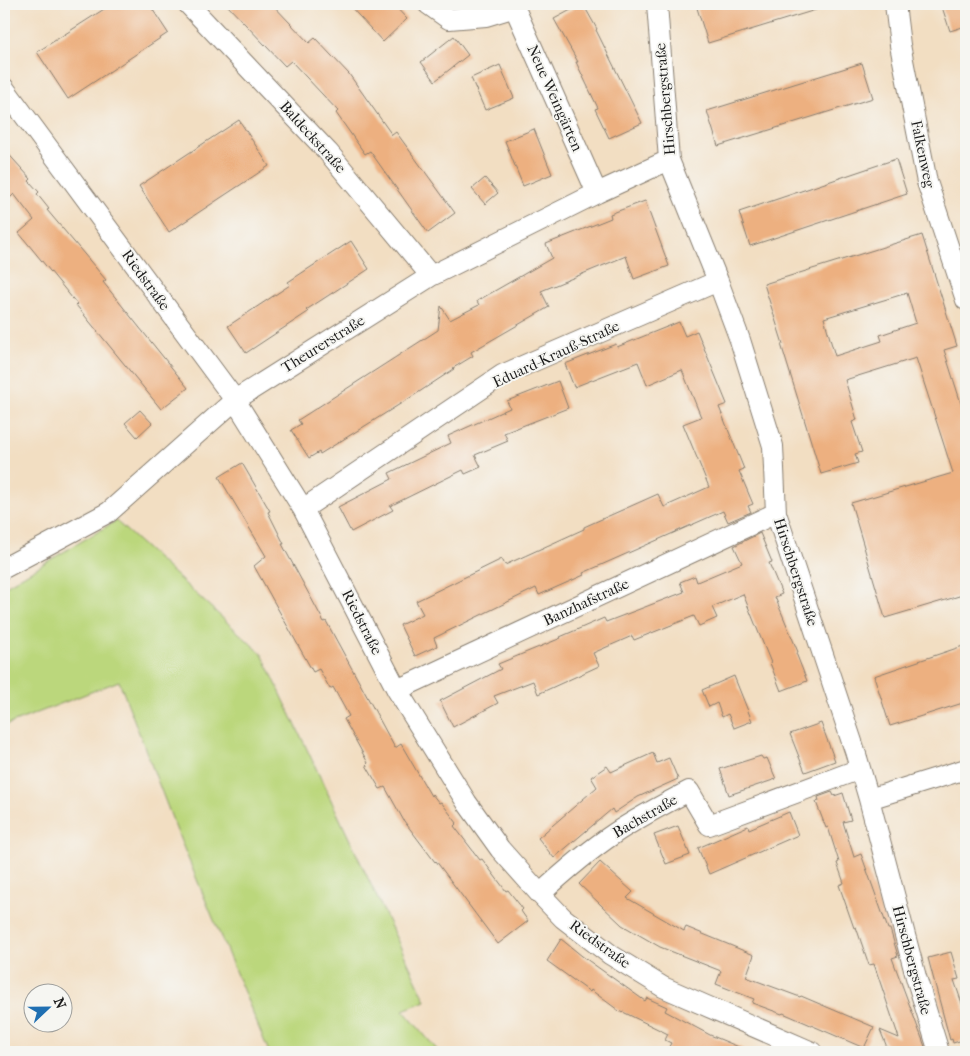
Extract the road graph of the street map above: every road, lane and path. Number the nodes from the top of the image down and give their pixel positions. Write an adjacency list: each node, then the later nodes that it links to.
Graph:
1 (188, 4): 9 (street, Baldeckstraße)
2 (428, 4): 5 (street)
3 (657, 4): 7 (street, Hirschbergstraße)
4 (895, 4): 11 (street, Falkenweg)
5 (514, 5): 8 (street, Neue Weingärten)
6 (4, 88): 12 (street, Riedstraße)
7 (669, 160): 8 (street, Theurerstraße); 10 (street, Hirschbergstraße)
8 (597, 193): 9 (street, Theurerstraße)
9 (431, 276): 12 (street, Theurerstraße)
10 (718, 281): 13 (street, Eduard-Krauß-Straße); 14 (street, Hirschbergstraße)
11 (966, 300)
12 (235, 400): 13 (street, Riedstraße); 15 (street, Theurerstraße)
13 (303, 509): 16 (street, Riedstraße)
14 (776, 514): 16 (street, Banzhafstraße); 18 (street, Hirschbergstraße)
15 (4, 568)
16 (397, 690): 20 (street, Riedstraße)
17 (966, 769): 19 (street)
18 (860, 770): 19 (street, Hirschbergstraße); 20 (street, Bachstraße)
19 (869, 799): 22 (street, Hirschbergstraße)
20 (540, 894): 21 (street, Riedstraße)
21 (812, 1052)
22 (939, 1052)

